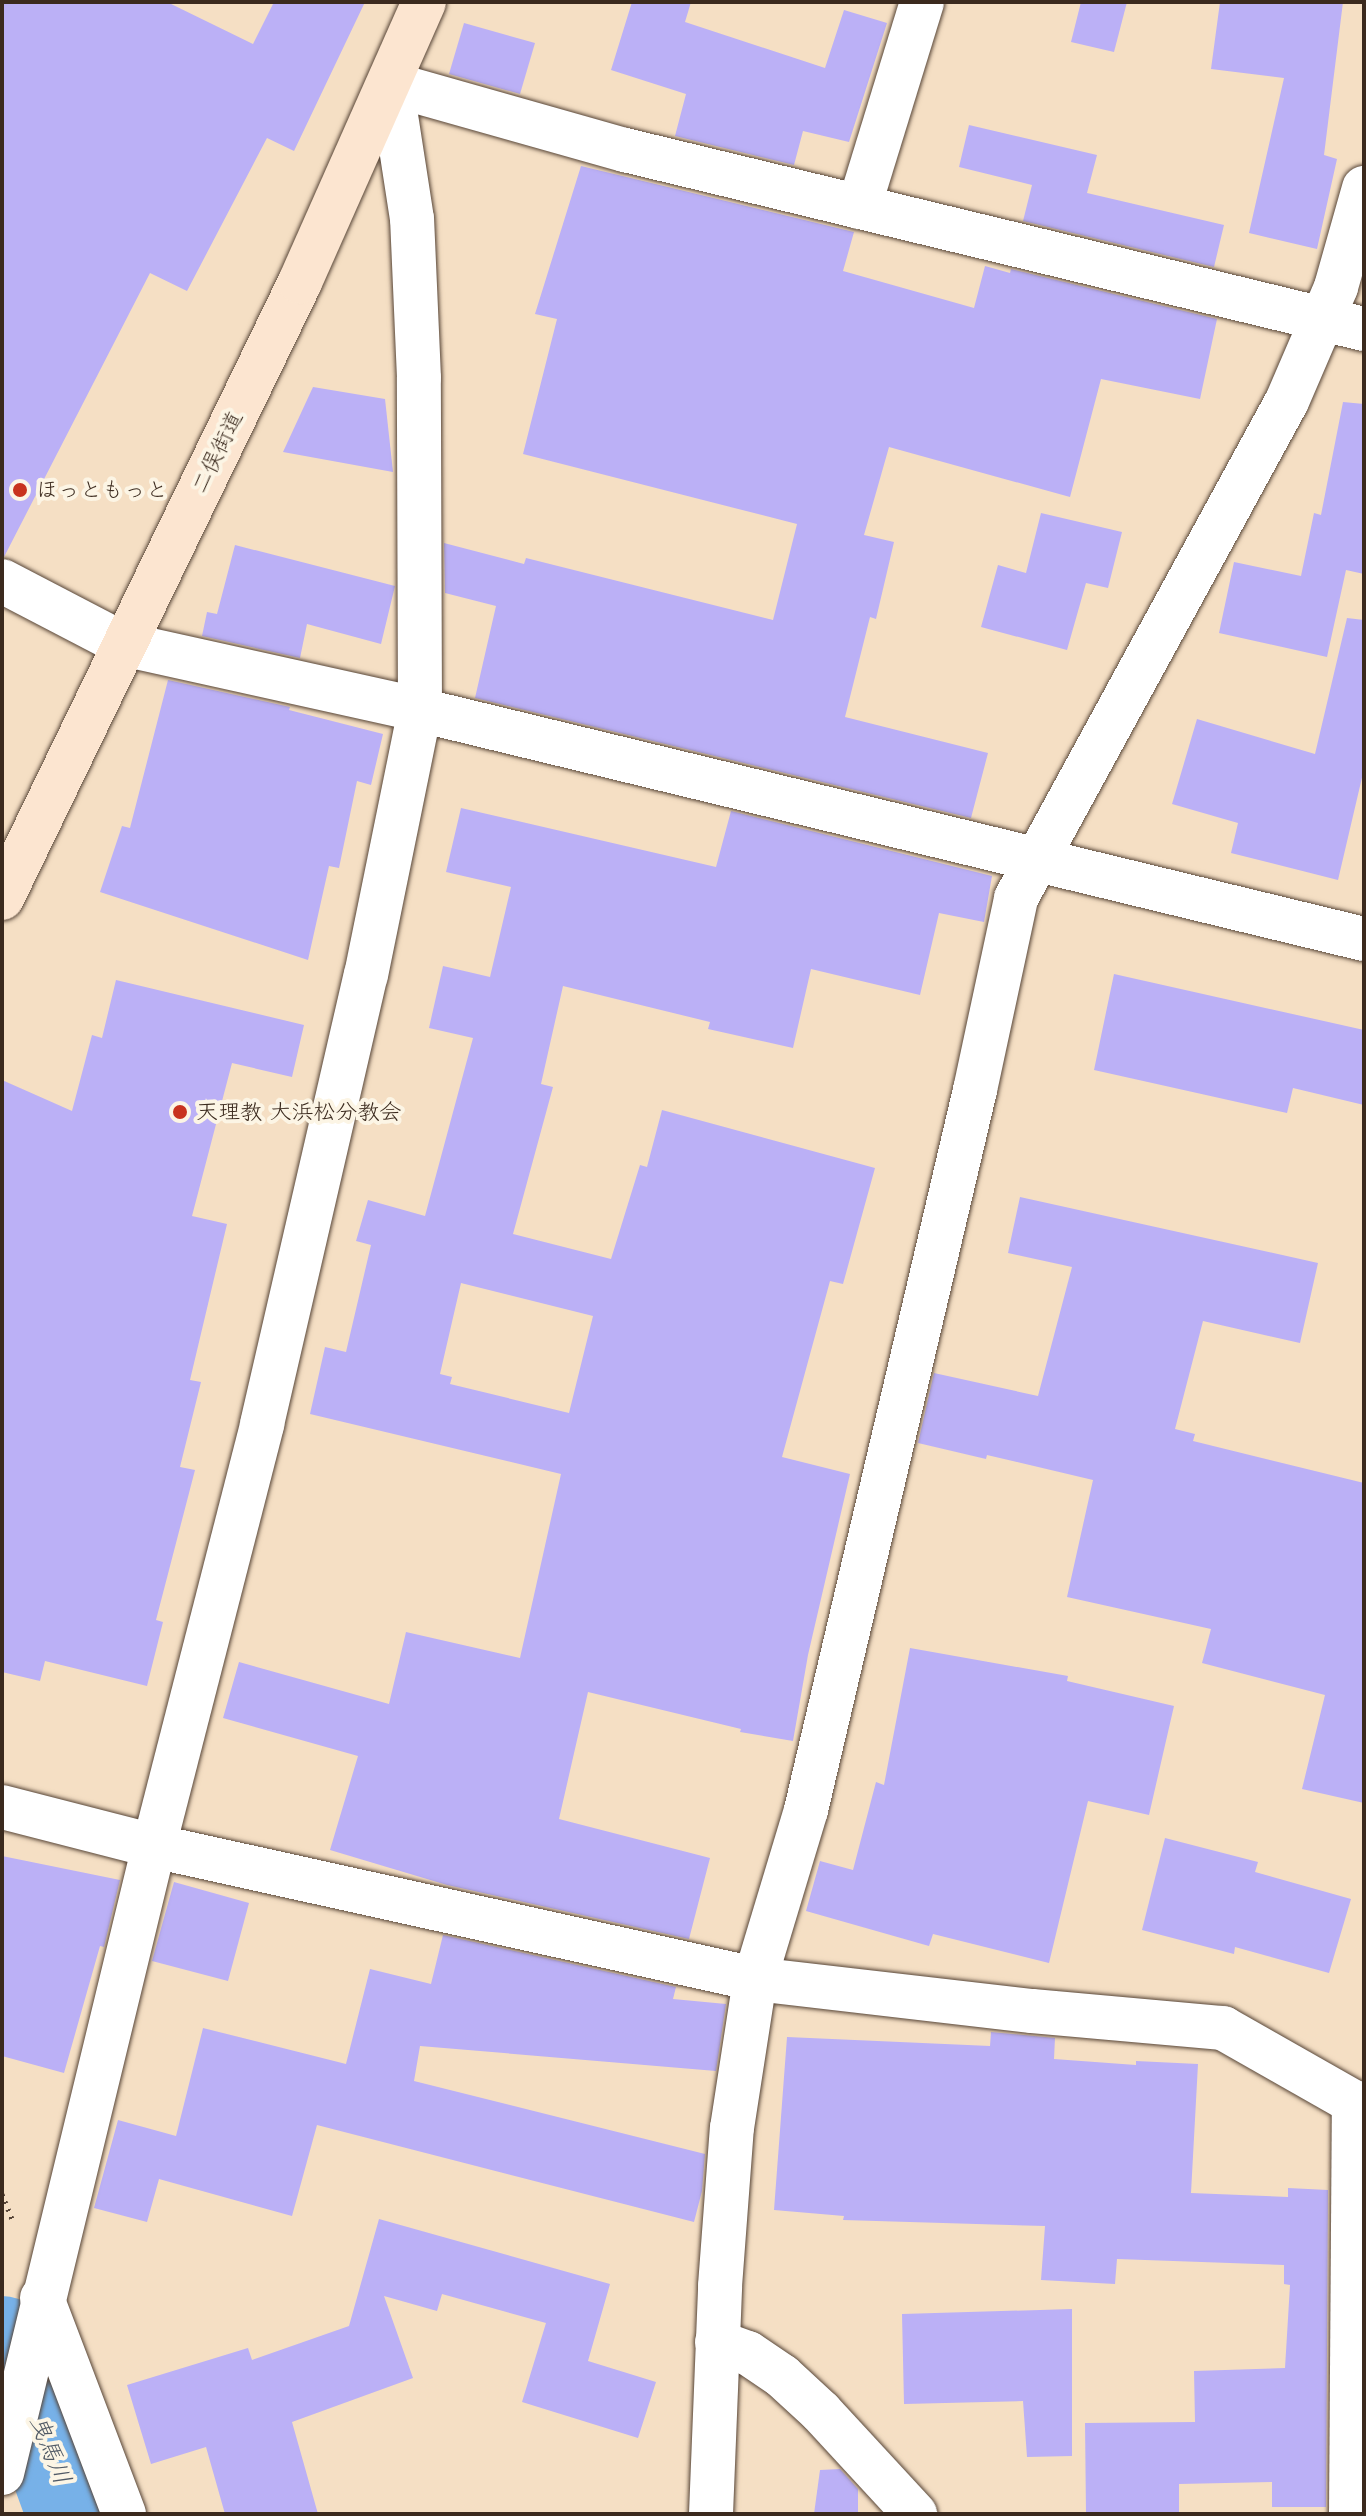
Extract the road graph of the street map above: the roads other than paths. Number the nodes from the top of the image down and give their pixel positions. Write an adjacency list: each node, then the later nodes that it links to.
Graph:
1 (424, 2): 3 (street, 二俣街道)
2 (922, 2): 5 (street)
3 (391, 84): 5 (street); 9 (street, 二俣街道); 10 (street)
4 (1364, 188): 6 (street)
5 (859, 207): 6 (street)
6 (1320, 318): 7 (street); 11 (street)
7 (1364, 329)
8 (2, 581): 9 (street)
9 (123, 644): 10 (street); 12 (street, 二俣街道)
10 (420, 710): 11 (street); 15 (street)
11 (1038, 861): 13 (street); 16 (street)
12 (2, 898)
13 (1364, 939)
14 (2, 1807): 15 (street)
15 (154, 1846): 16 (street); 18 (street)
16 (755, 1979): 17 (street); 19 (street)
17 (1359, 2105): 24 (street)
18 (40, 2308): 20 (street); 21 (street)
19 (717, 2342): 22 (street); 23 (street)
20 (2, 2473)
21 (124, 2514)
22 (711, 2514)
23 (915, 2514)
24 (1351, 2514)

